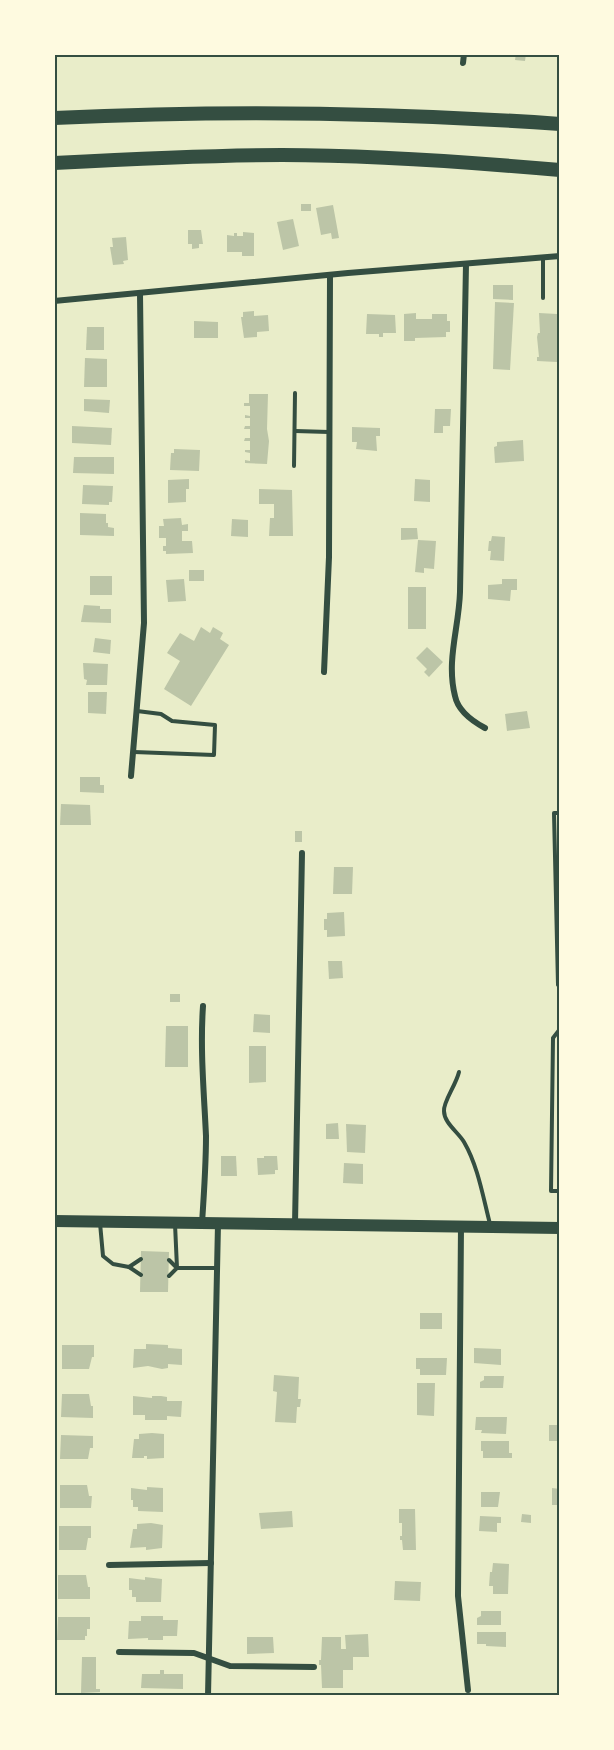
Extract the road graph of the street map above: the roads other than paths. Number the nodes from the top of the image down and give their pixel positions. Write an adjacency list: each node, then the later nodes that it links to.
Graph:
1 (464, 54): 2 (street)
2 (463, 63)
3 (54, 118): 4 (highway)
4 (560, 124)
5 (54, 163): 6 (highway)
6 (560, 170)
7 (560, 256): 8 (street)
8 (543, 257): 9 (street); 12 (lane)
9 (466, 264): 10 (street); 20 (street)
10 (330, 275): 11 (street); 16 (street)
11 (140, 294): 13 (street); 19 (street)
12 (543, 298)
13 (54, 301)
14 (295, 393): 15 (lane)
15 (295, 431): 16 (lane); 17 (lane)
16 (329, 432): 18 (street)
17 (294, 466)
18 (324, 672)
19 (136, 711): 21 (street); 21 (lane)
20 (485, 728)
21 (133, 752): 22 (street)
22 (131, 776)
23 (560, 813): 25 (lane)
24 (302, 853): 35 (street)
25 (560, 986)
26 (203, 1006): 33 (street)
27 (560, 1029): 29 (lane)
28 (459, 1072): 37 (lane)
29 (560, 1191)
30 (54, 1221): 31 (main road)
31 (100, 1222): 32 (main road); 41 (lane)
32 (176, 1223): 33 (main road); 42 (lane)
33 (202, 1224): 34 (main road)
34 (218, 1224): 35 (main road); 43 (street)
35 (295, 1225): 36 (main road)
36 (461, 1227): 37 (main road); 51 (street)
37 (491, 1227): 38 (main road)
38 (560, 1228)
39 (141, 1259): 41 (lane)
40 (169, 1260): 42 (lane)
41 (129, 1267): 44 (lane)
42 (177, 1268): 43 (lane); 45 (lane)
43 (216, 1268): 46 (street)
44 (141, 1275)
45 (169, 1276)
46 (211, 1563): 47 (street); 49 (street)
47 (110, 1565)
48 (119, 1652): 49 (street)
49 (208, 1658): 50 (street); 52 (street)
50 (314, 1667)
51 (468, 1690)
52 (208, 1696)

